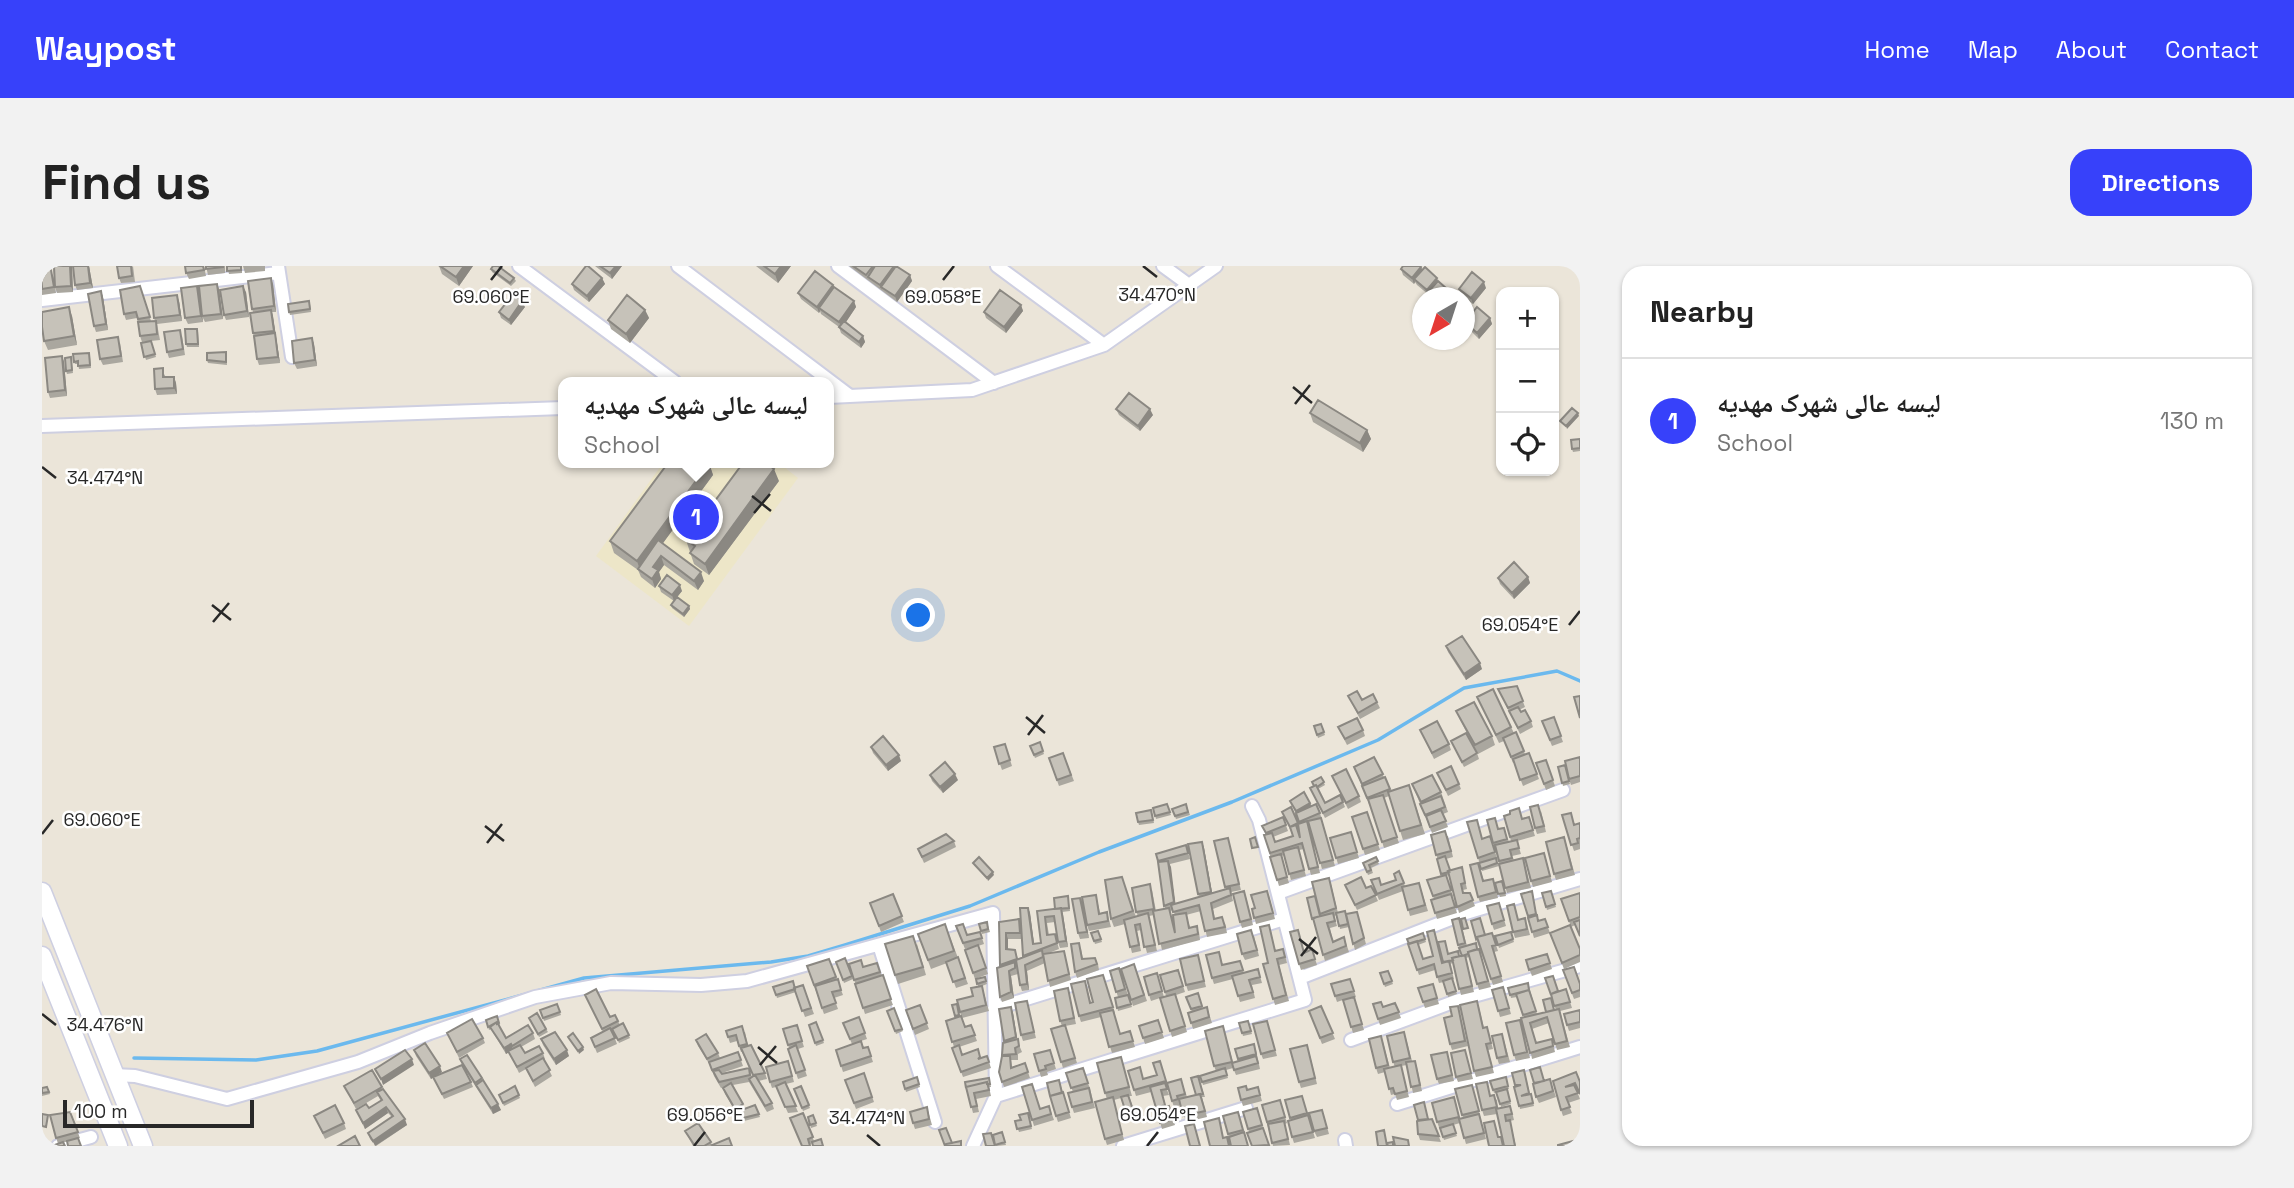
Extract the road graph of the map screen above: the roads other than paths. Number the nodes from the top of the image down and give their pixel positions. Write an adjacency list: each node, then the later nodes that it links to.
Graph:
1 (519, 266): 12 (street)
2 (678, 266): 13 (street)
3 (838, 266): 14 (street)
4 (997, 266): 10 (street)
5 (1163, 266): 8 (street)
6 (1216, 266): 8 (street)
7 (278, 270): 9 (street); 11 (street)
8 (1189, 285): 10 (street)
9 (42, 300)
10 (1104, 345): 14 (street)
11 (292, 357)
12 (668, 377)
13 (825, 377)
14 (994, 383): 16 (street)
15 (834, 384): 16 (street)
16 (850, 396): 17 (street)
17 (834, 397)
18 (558, 408): 19 (street)
19 (42, 426)
20 (1563, 790): 24 (street)
21 (1252, 806): 24 (street)
22 (1580, 879): 29 (street)
23 (42, 892): 33 (main road)
24 (1278, 892): 25 (street)
25 (1284, 919): 29 (street); 30 (street)
26 (879, 945): 30 (street); 33 (street); 37 (street)
27 (42, 956): 40 (main road)
28 (1580, 966): 31 (street)
29 (1300, 978): 34 (street)
30 (994, 1009): 34 (street)
31 (1351, 1040)
32 (1580, 1047): 35 (street)
33 (113, 1075): 41 (main road)
34 (996, 1096): 42 (street)
35 (1397, 1104)
36 (1246, 1108): 43 (street)
37 (935, 1122)
38 (91, 1137): 39 (street)
39 (58, 1146)
40 (118, 1146)
41 (143, 1146)
42 (973, 1146)
43 (1123, 1146)

